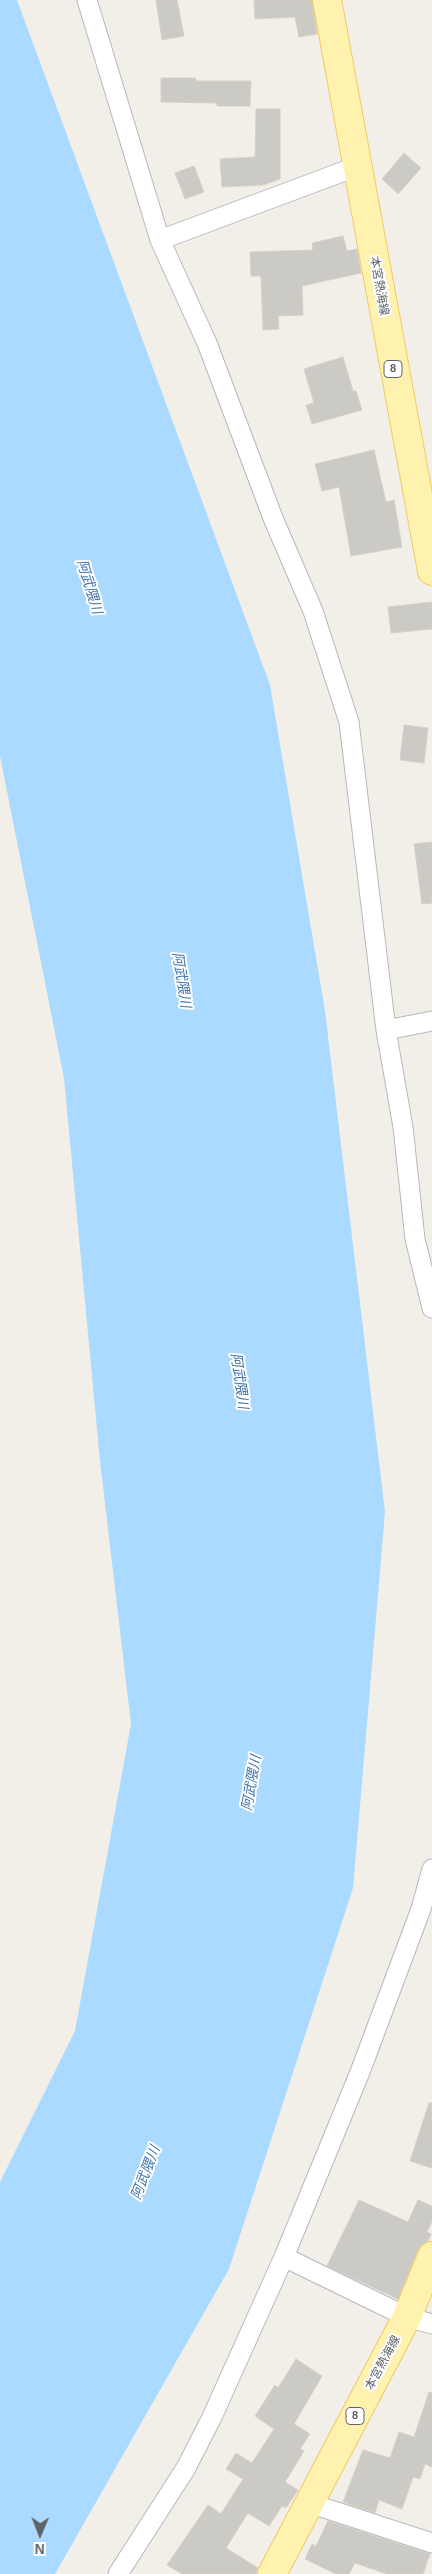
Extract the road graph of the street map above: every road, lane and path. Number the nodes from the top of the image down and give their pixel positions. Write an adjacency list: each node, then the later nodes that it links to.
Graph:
1 (87, 0): 4 (street)
2 (327, 0): 3 (main road, 本宮熱海線 / 8)
3 (358, 166): 4 (street); 5 (main road, 本宮熱海線 / 8)
4 (160, 240): 7 (street)
5 (432, 571)
6 (432, 1021): 7 (street)
7 (386, 1030): 8 (street)
8 (432, 1308)
9 (432, 1869): 11 (street)
10 (432, 2256): 12 (main road, 本宮熱海線 / 8)
11 (284, 2257): 12 (street); 15 (street)
12 (420, 2320): 13 (main road, 本宮熱海線 / 8)
13 (309, 2502): 14 (street); 16 (main road, 本宮熱海線 / 8)
14 (432, 2543)
15 (118, 2574)
16 (272, 2574)

